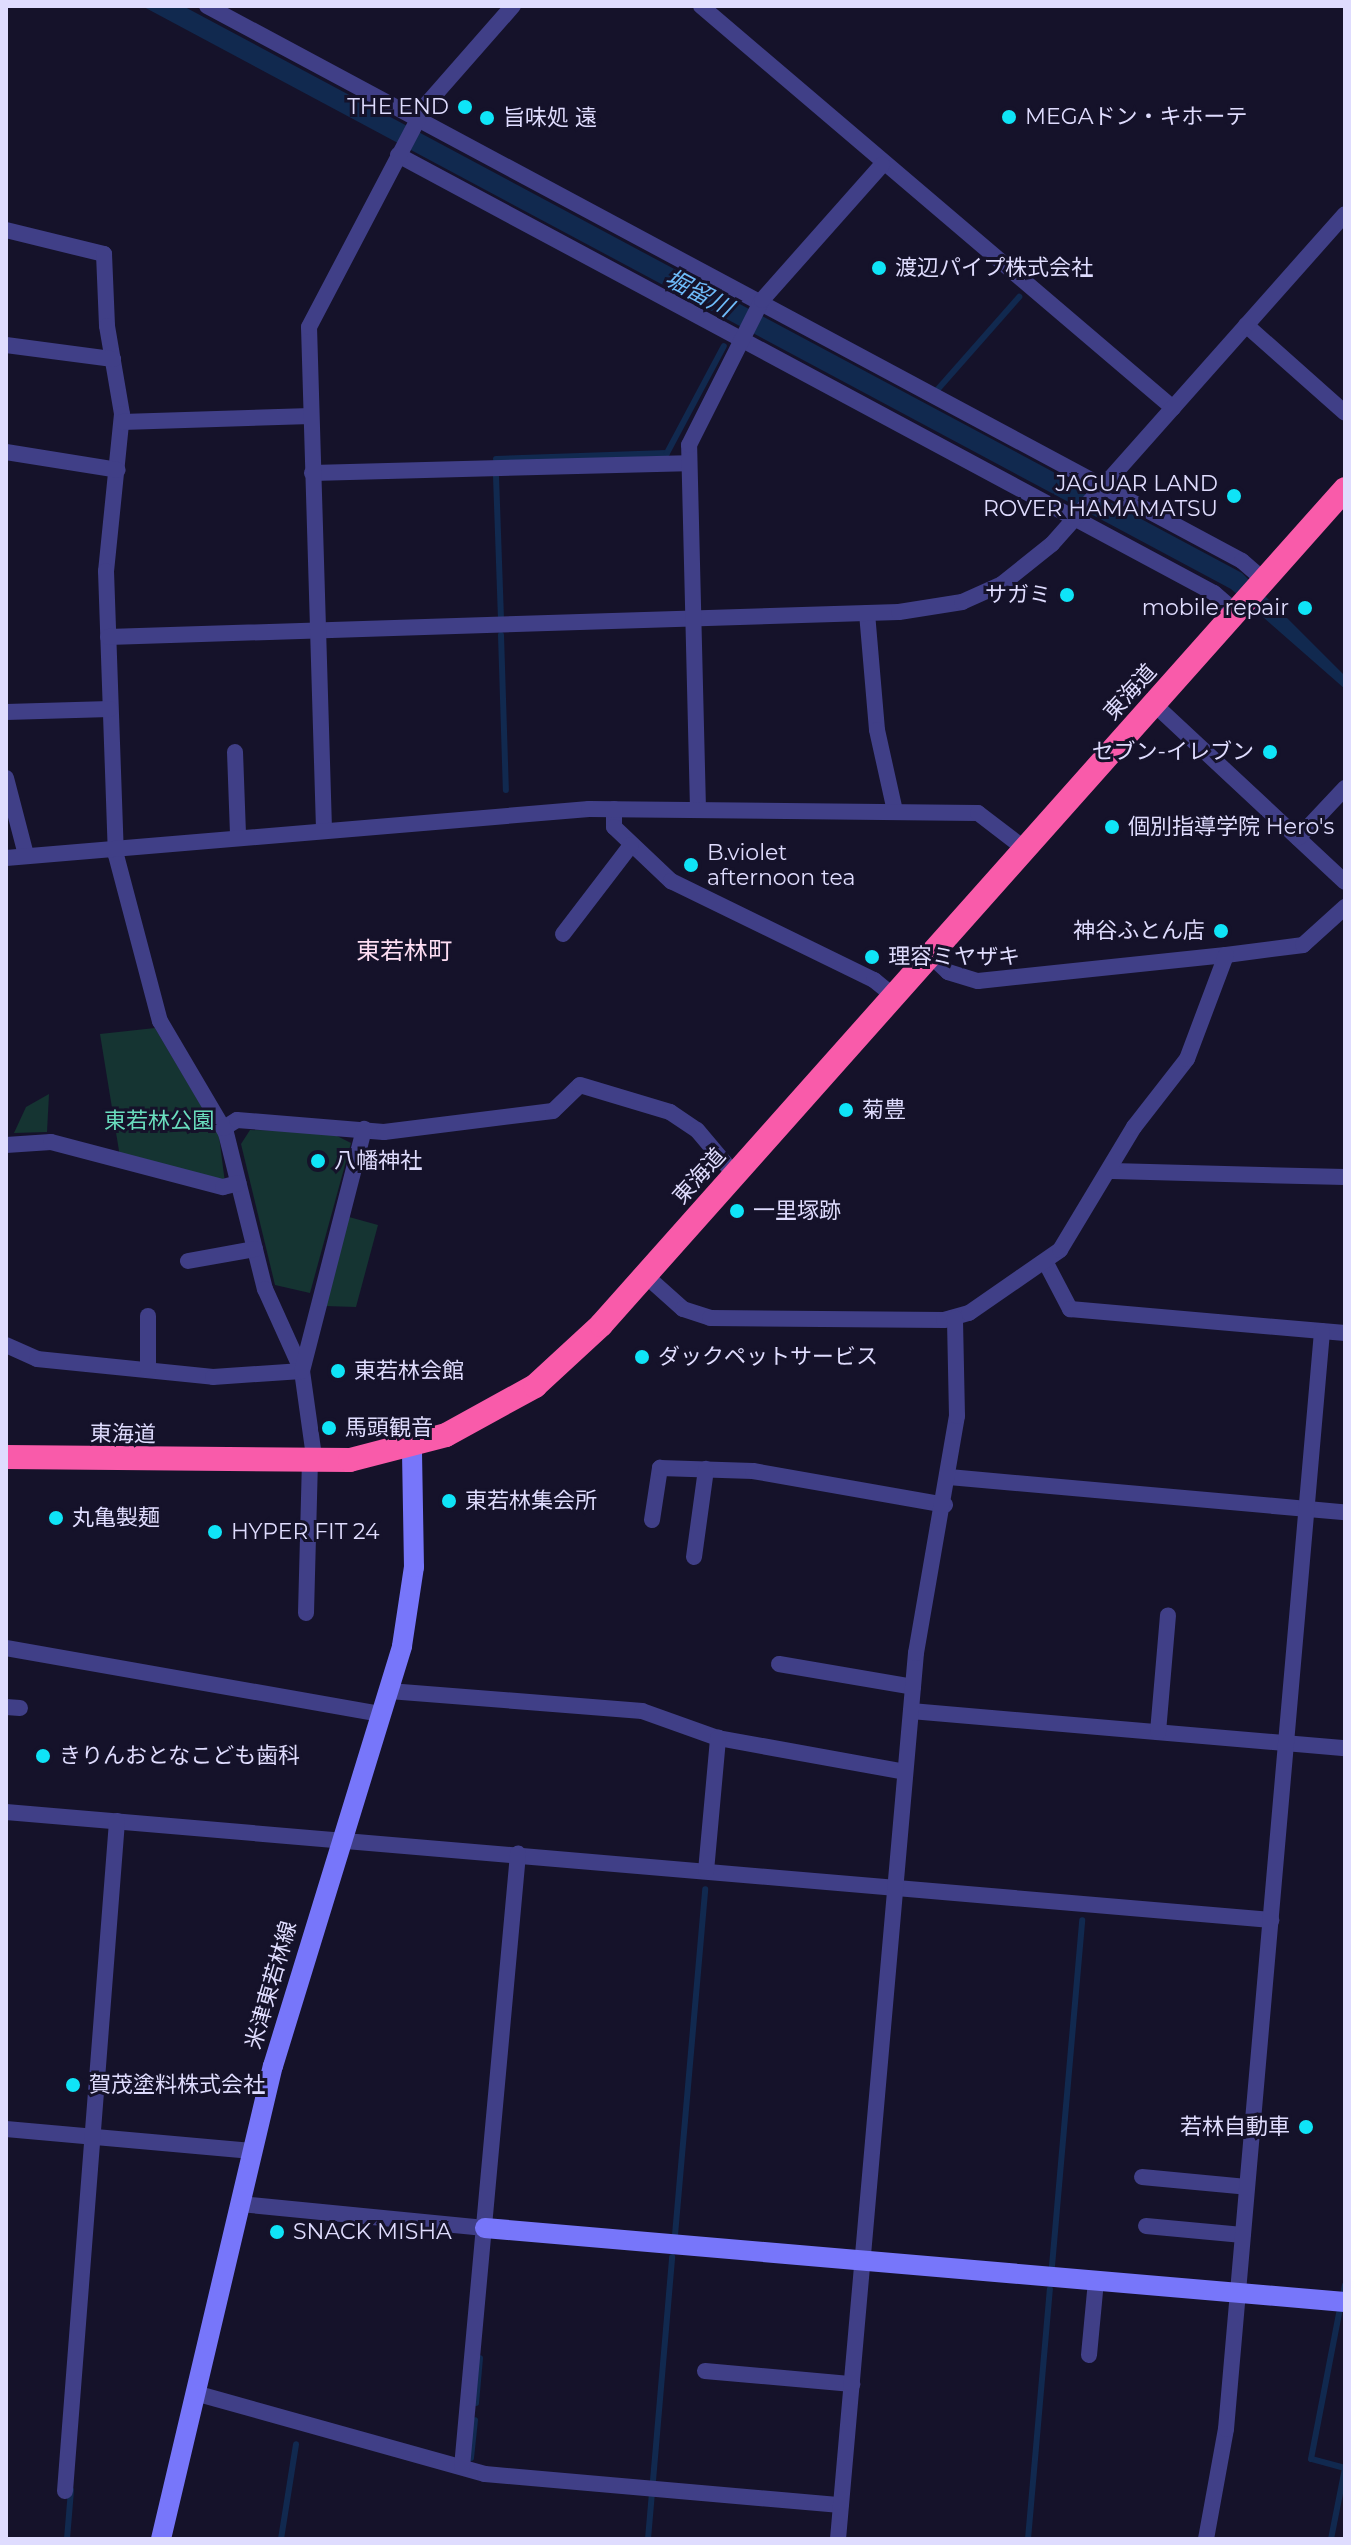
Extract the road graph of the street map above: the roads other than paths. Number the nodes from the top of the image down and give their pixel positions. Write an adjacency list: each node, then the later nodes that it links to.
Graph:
1 (207, 6): 4 (street)
2 (513, 6): 4 (street)
3 (701, 6): 6 (street)
4 (416, 122): 5 (street); 9 (street)
5 (399, 153): 11 (street); 16 (street)
6 (882, 165): 9 (street); 14 (street)
7 (1345, 214): 10 (street)
8 (6, 230): 13 (street)
9 (759, 305): 11 (street); 22 (street)
10 (1246, 325): 14 (street); 15 (street)
11 (742, 336): 19 (street); 24 (street)
12 (6, 345): 13 (street)
13 (113, 359): 17 (street)
14 (1173, 408): 22 (street)
15 (1345, 413)
16 (311, 416): 17 (street); 21 (street)
17 (122, 422): 20 (street)
18 (6, 452): 20 (street)
19 (686, 463): 21 (street); 27 (street)
20 (118, 470): 29 (street)
21 (312, 473): 28 (street)
22 (1101, 488): 24 (street); 25 (street)
23 (1345, 489): 25 (highway, 東海道)
24 (1077, 515): 25 (street); 26 (street)
25 (1250, 595): 30 (highway, 東海道)
26 (867, 613): 27 (street); 38 (street)
27 (691, 619): 28 (street); 37 (street)
28 (317, 631): 29 (street); 39 (street)
29 (108, 637): 31 (street)
30 (1154, 704): 41 (street); 44 (highway, 東海道)
31 (110, 709): 32 (street); 42 (street)
32 (6, 712)
33 (235, 752): 40 (street)
34 (6, 778): 45 (street)
35 (1345, 788): 41 (street)
36 (614, 809): 37 (street); 39 (street); 43 (street)
37 (698, 809): 38 (street)
38 (895, 811): 44 (street)
39 (324, 829): 40 (street)
40 (238, 835): 42 (street)
41 (1298, 838): 47 (street)
42 (115, 845): 45 (street); 53 (street)
43 (631, 845): 49 (street); 52 (street)
44 (1025, 849): 50 (highway, 東海道)
45 (26, 855): 46 (street)
46 (6, 858)
47 (1345, 882)
48 (1345, 907): 51 (street)
49 (563, 934)
50 (930, 955): 51 (street); 52 (highway, 東海道)
51 (1226, 955): 56 (street)
52 (894, 996): 57 (highway, 東海道)
53 (224, 1128): 54 (street); 59 (street)
54 (364, 1129): 57 (street); 70 (street)
55 (6, 1145): 59 (street)
56 (1112, 1171): 58 (street); 62 (street)
57 (735, 1175): 63 (highway, 東海道)
58 (1345, 1177)
59 (239, 1183): 60 (street)
60 (255, 1249): 61 (street); 70 (street)
61 (188, 1261)
62 (1047, 1265): 65 (street); 66 (street)
63 (645, 1275): 65 (street); 71 (highway, 東海道)
64 (148, 1316): 69 (street)
65 (955, 1318): 75 (street)
66 (1322, 1331): 67 (street); 77 (street)
67 (1345, 1333)
68 (6, 1345): 69 (street)
69 (148, 1370): 70 (street)
70 (302, 1371): 73 (street)
71 (412, 1447): 73 (highway, 東海道); 86 (main road, 米津東若林線)
72 (6, 1457): 73 (highway, 東海道)
73 (312, 1464): 81 (street)
74 (706, 1469): 76 (street); 79 (street); 80 (street)
75 (949, 1477): 76 (street); 77 (street)
76 (945, 1505): 85 (street)
77 (1307, 1509): 78 (street); 91 (street)
78 (1345, 1512)
79 (652, 1520)
80 (694, 1557)
81 (306, 1613)
82 (1168, 1615): 89 (street)
83 (6, 1648): 88 (street)
84 (779, 1664): 85 (street)
85 (913, 1687): 87 (street)
86 (389, 1691): 88 (main road, 米津東若林線); 90 (street)
87 (911, 1711): 89 (street); 93 (street)
88 (381, 1714): 96 (main road, 米津東若林線)
89 (1158, 1732): 91 (street)
90 (718, 1738): 93 (street); 98 (street)
91 (1286, 1743): 92 (street); 100 (street)
92 (1345, 1748)
93 (905, 1772): 99 (street)
94 (6, 1812): 95 (street)
95 (117, 1821): 96 (street); 102 (street)
96 (338, 1838): 97 (street); 103 (main road, 米津東若林線)
97 (518, 1854): 98 (street); 108 (street)
98 (706, 1871): 99 (street)
99 (895, 1887): 100 (street); 110 (street)
100 (1271, 1920): 105 (street)
101 (6, 2129): 102 (street)
102 (93, 2136): 103 (street); 119 (street)
103 (252, 2151): 106 (main road, 米津東若林線)
104 (1142, 2177): 105 (street)
105 (1247, 2187): 109 (street)
106 (240, 2204): 108 (street); 117 (main road, 米津東若林線)
107 (1146, 2226): 109 (street)
108 (485, 2228): 110 (main road); 118 (street)
109 (1243, 2235): 112 (street)
110 (862, 2262): 111 (main road); 116 (street)
111 (1096, 2281): 112 (main road); 114 (street)
112 (1238, 2293): 113 (main road); 123 (street)
113 (1345, 2302)
114 (1089, 2355)
115 (705, 2371): 116 (street)
116 (852, 2384): 120 (street)
117 (195, 2393): 118 (street); 121 (main road, 米津東若林線)
118 (462, 2467): 120 (street)
119 (65, 2491)
120 (841, 2505): 122 (street)
121 (161, 2539)
122 (838, 2539)
123 (1206, 2539)

